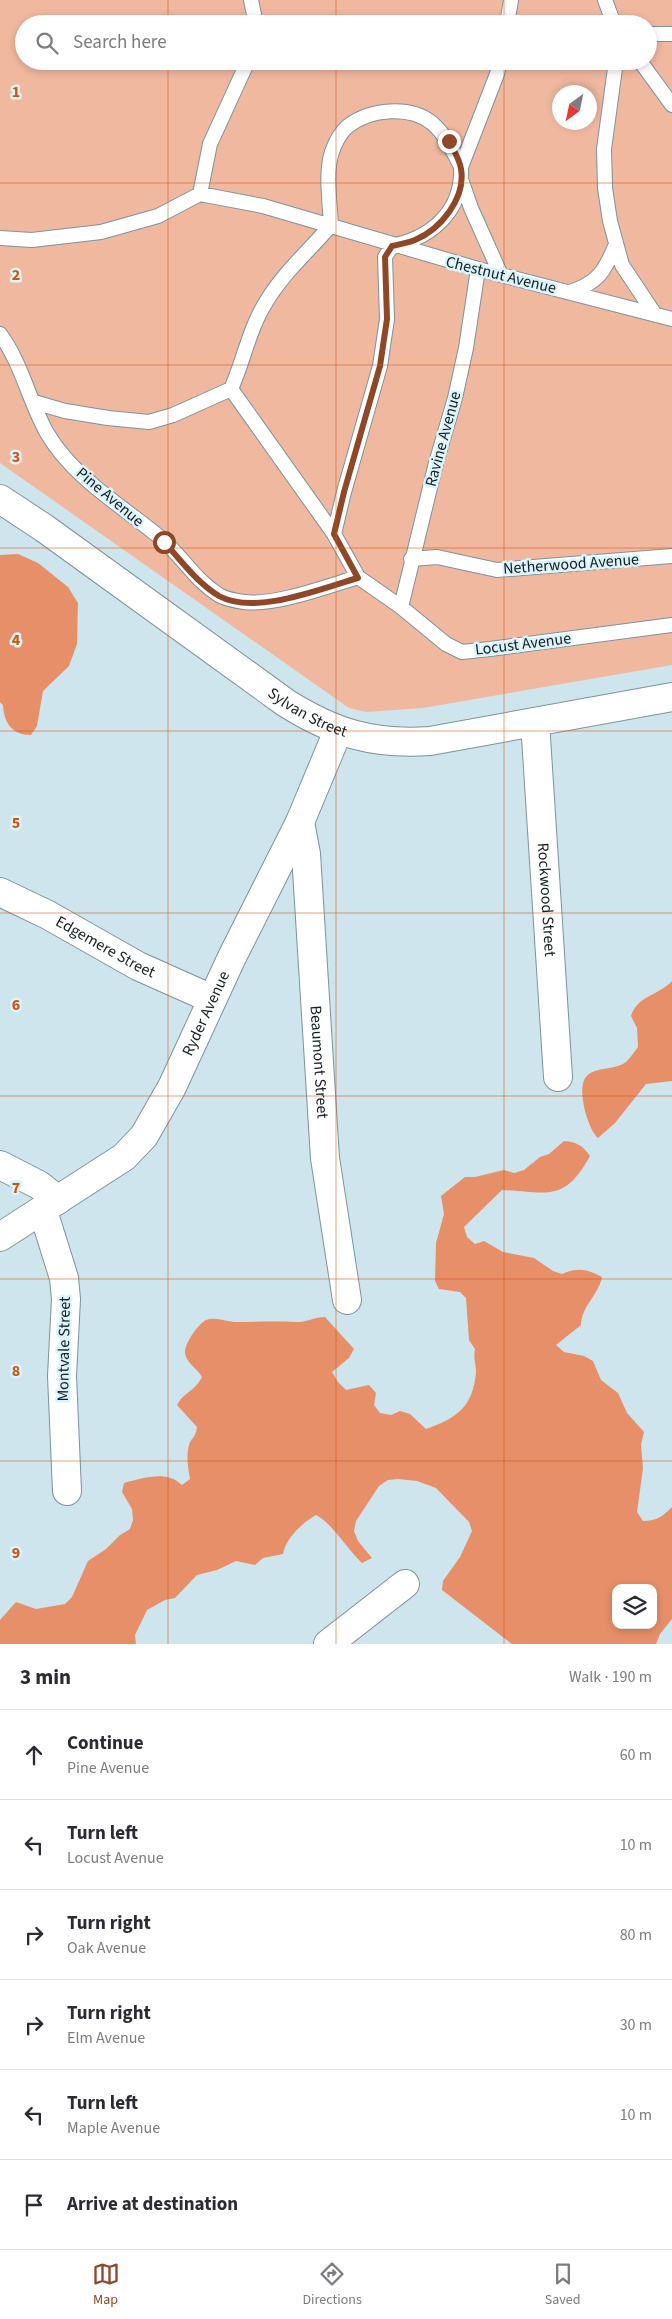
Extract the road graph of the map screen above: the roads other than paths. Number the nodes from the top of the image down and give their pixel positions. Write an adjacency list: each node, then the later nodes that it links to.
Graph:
1 (251, 0): 4 (lane)
2 (511, 0): 5 (lane)
3 (605, 0): 6 (lane)
4 (254, 15)
5 (508, 15)
6 (611, 15)
7 (657, 34): 8 (lane)
8 (672, 34)
9 (244, 70): 16 (lane)
10 (497, 70): 14 (lane)
11 (615, 70): 19 (lane)
12 (647, 70): 13 (lane)
13 (672, 105)
14 (461, 167): 15 (lane); 17 (lane)
15 (462, 182): 20 (lane); 22 (lane)
16 (200, 194): 17 (lane, Chestnut Avenue); 18 (lane)
17 (331, 225): 20 (lane, Chestnut Avenue); 27 (lane)
18 (0, 238)
19 (616, 244): 23 (lane); 24 (lane)
20 (392, 246): 21 (lane, Chestnut Avenue); 30 (lane)
21 (478, 270): 22 (lane, Chestnut Avenue); 32 (lane, Ravine Avenue)
22 (501, 275): 23 (lane, Chestnut Avenue)
23 (570, 292): 24 (lane, Chestnut Avenue)
24 (654, 313): 25 (lane, Chestnut Avenue)
25 (672, 319)
26 (0, 334): 28 (lane, Pine Avenue)
27 (231, 389): 28 (lane); 30 (lane)
28 (34, 402): 33 (lane, Pine Avenue)
29 (0, 499): 38 (street, Sylvan Street)
30 (334, 534): 33 (lane, Locust Avenue)
31 (672, 556): 32 (lane, Netherwood Avenue)
32 (411, 559): 34 (lane, Ravine Avenue)
33 (358, 578): 34 (lane, Locust Avenue)
34 (401, 608): 35 (lane, Locust Avenue)
35 (672, 625)
36 (672, 697): 37 (street, Sylvan Street)
37 (536, 722): 38 (street, Sylvan Street); 42 (street, Rockwood Street)
38 (338, 731): 39 (street, Ryder Avenue)
39 (300, 822): 41 (street, Ryder Avenue); 46 (street, Beaumont Street)
40 (0, 892): 41 (street, Edgemere Street)
41 (212, 999): 44 (street, Ryder Avenue)
42 (558, 1077)
43 (0, 1166): 44 (street)
44 (50, 1205): 45 (street, Ryder Avenue); 47 (street, Montvale Street)
45 (0, 1237)
46 (346, 1300)
47 (67, 1492)
48 (405, 1584): 49 (street)
49 (328, 1644)

